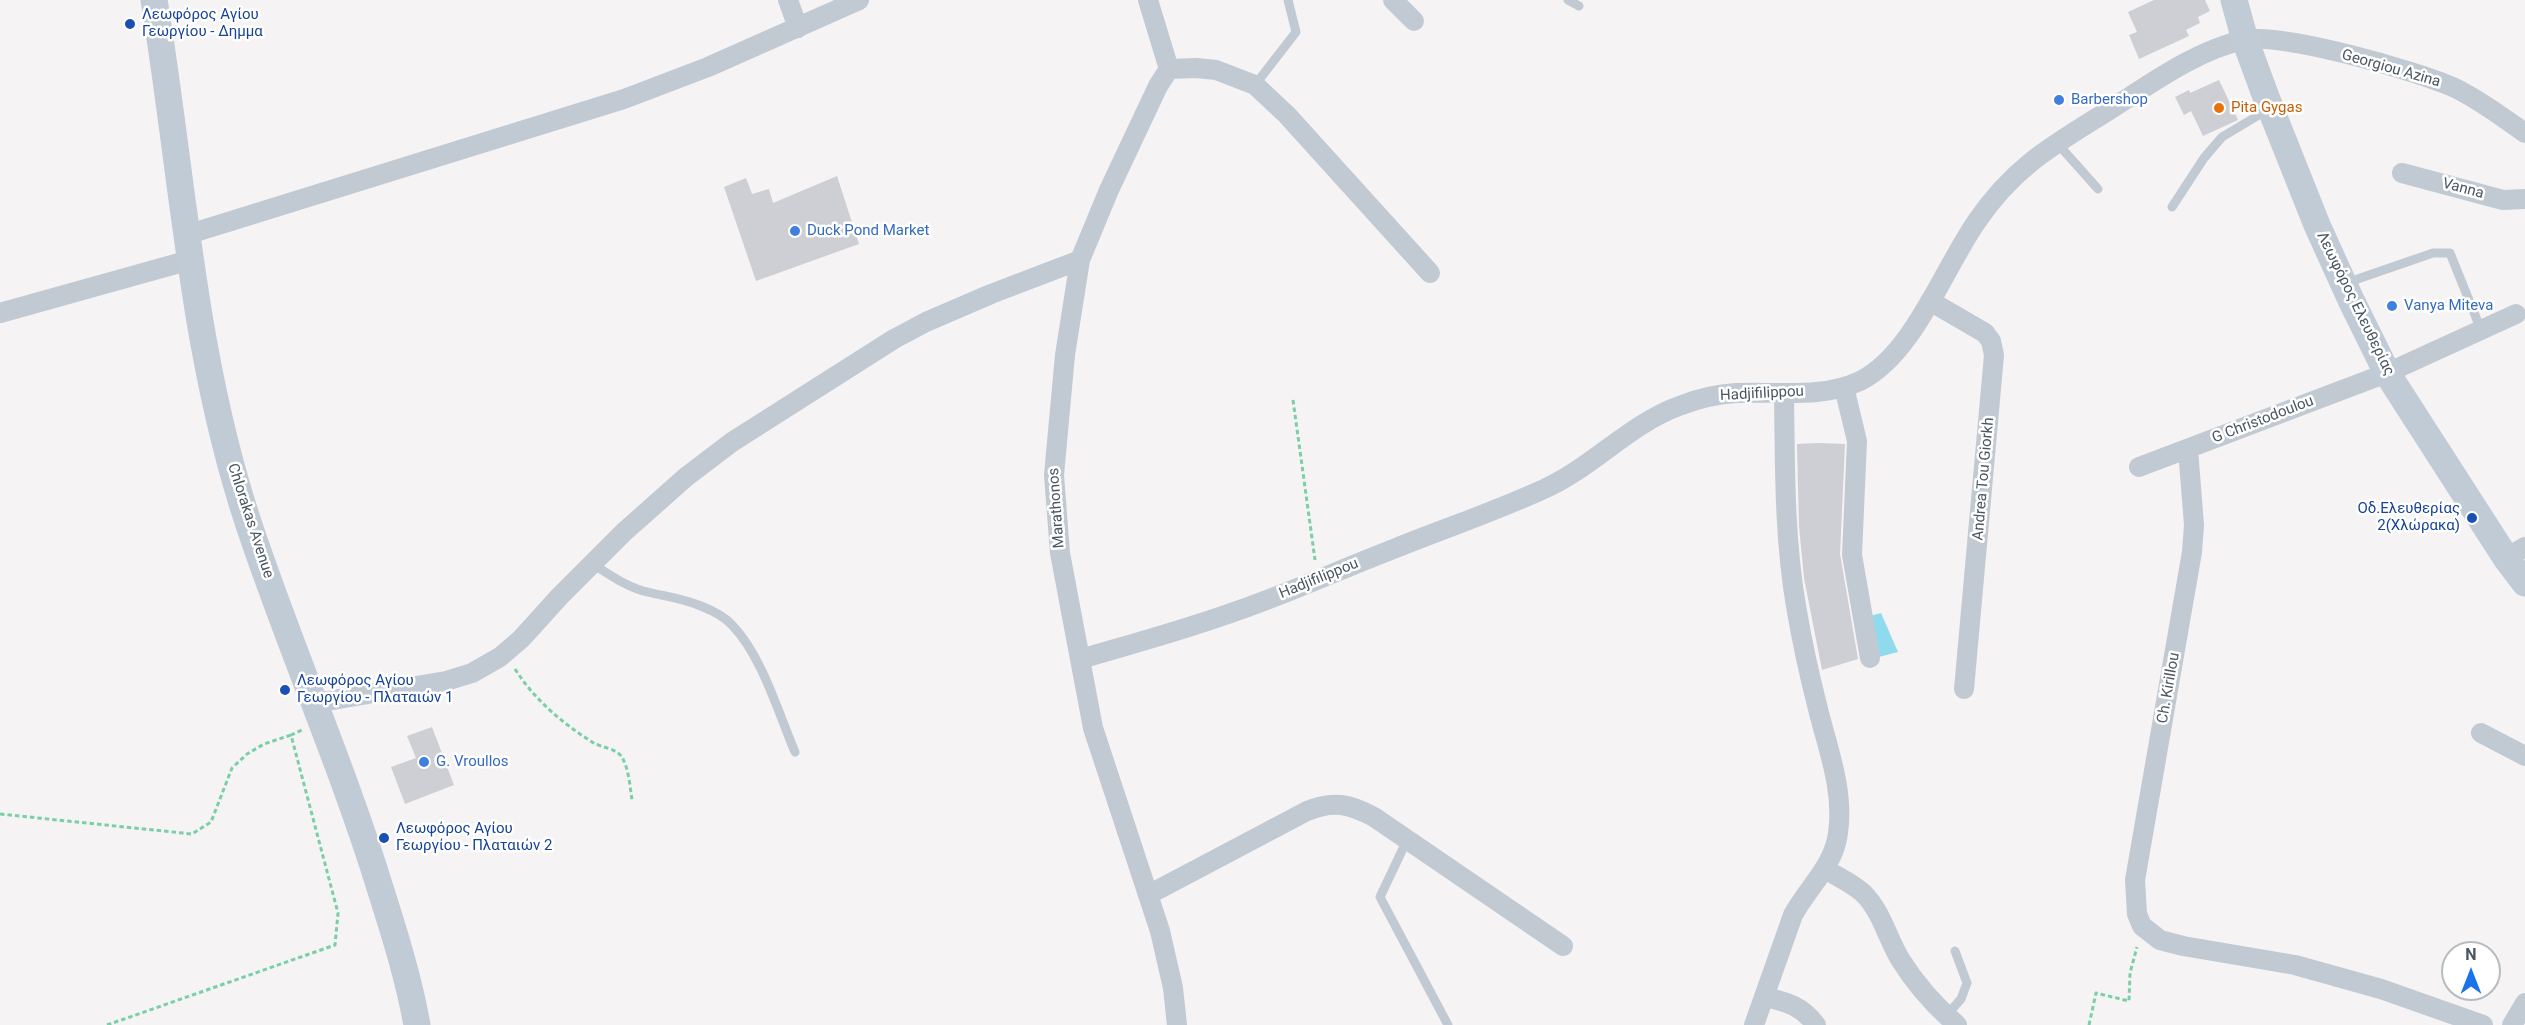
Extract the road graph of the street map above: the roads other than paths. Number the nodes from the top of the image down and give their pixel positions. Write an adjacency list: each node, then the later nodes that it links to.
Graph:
1 (154, 0): 22 (main road, Chlorakas Avenue)
2 (788, 0): 11 (street)
3 (859, 0): 11 (street)
4 (1148, 0): 13 (street)
5 (1288, 0): 14 (lane)
6 (1393, 0): 10 (street)
7 (1568, 0): 9 (lane)
8 (2234, 0): 12 (main road, Λεωφόρος Ελευθερίας)
9 (1579, 6)
10 (1414, 21)
11 (798, 28): 22 (street)
12 (2245, 40): 15 (main road, Λεωφόρος Ελευθερίας); 16 (street, Georgiou Azina); 17 (street, Hadjifilippou)
13 (1169, 69): 14 (street); 23 (street, Marathonos)
14 (1255, 85): 24 (street)
15 (2271, 108): 21 (lane); 25 (main road, Λεωφόρος Ελευθερίας)
16 (2525, 133)
17 (2057, 143): 19 (lane); 26 (street, Hadjifilippou)
18 (2402, 173): 20 (street, Vanna)
19 (2098, 189)
20 (2525, 199)
21 (2172, 207)
22 (188, 248): 27 (street); 41 (main road, Chlorakas Avenue)
23 (1080, 260): 36 (street); 39 (street, Marathonos)
24 (1430, 273)
25 (2344, 284): 29 (lane); 30 (main road, Λεωφόρος Ελευθερίας)
26 (1930, 301): 31 (street, Hadjifilippou); 40 (street, Andrea Tou Giorkh)
27 (0, 313)
28 (2517, 314): 29 (street, G Christodoulou)
29 (2481, 330): 30 (street, G Christodoulou)
30 (2387, 372): 33 (street, G Christodoulou); 35 (main road, Λεωφόρος Ελευθερίας)
31 (1844, 387): 32 (street, Hadjifilippou); 38 (street)
32 (1784, 393): 39 (street, Hadjifilippou); 46 (street)
33 (2188, 449): 34 (street, G Christodoulou); 58 (street, Ch. Kirillou)
34 (2139, 467)
35 (2516, 553): 37 (main road, Λεωφόρος Ελευθερίας)
36 (591, 563): 41 (street); 43 (lane)
37 (2525, 583)
38 (1870, 658)
39 (1081, 659): 47 (street, Marathonos)
40 (1964, 689)
41 (319, 712): 53 (main road, Chlorakas Avenue)
42 (2481, 733): 44 (street)
43 (795, 752)
44 (2525, 756)
45 (1407, 840): 47 (street); 48 (street); 55 (lane)
46 (1826, 869): 50 (street); 52 (street)
47 (1148, 895): 54 (street, Marathonos)
48 (1563, 945)
49 (1955, 951): 52 (lane)
50 (1765, 997): 56 (street); 57 (street)
51 (2525, 1003): 59 (street)
52 (1952, 1020)
53 (417, 1025)
54 (1177, 1025)
55 (1448, 1025)
56 (1754, 1025)
57 (1816, 1025)
58 (2483, 1025)
59 (2512, 1025)

